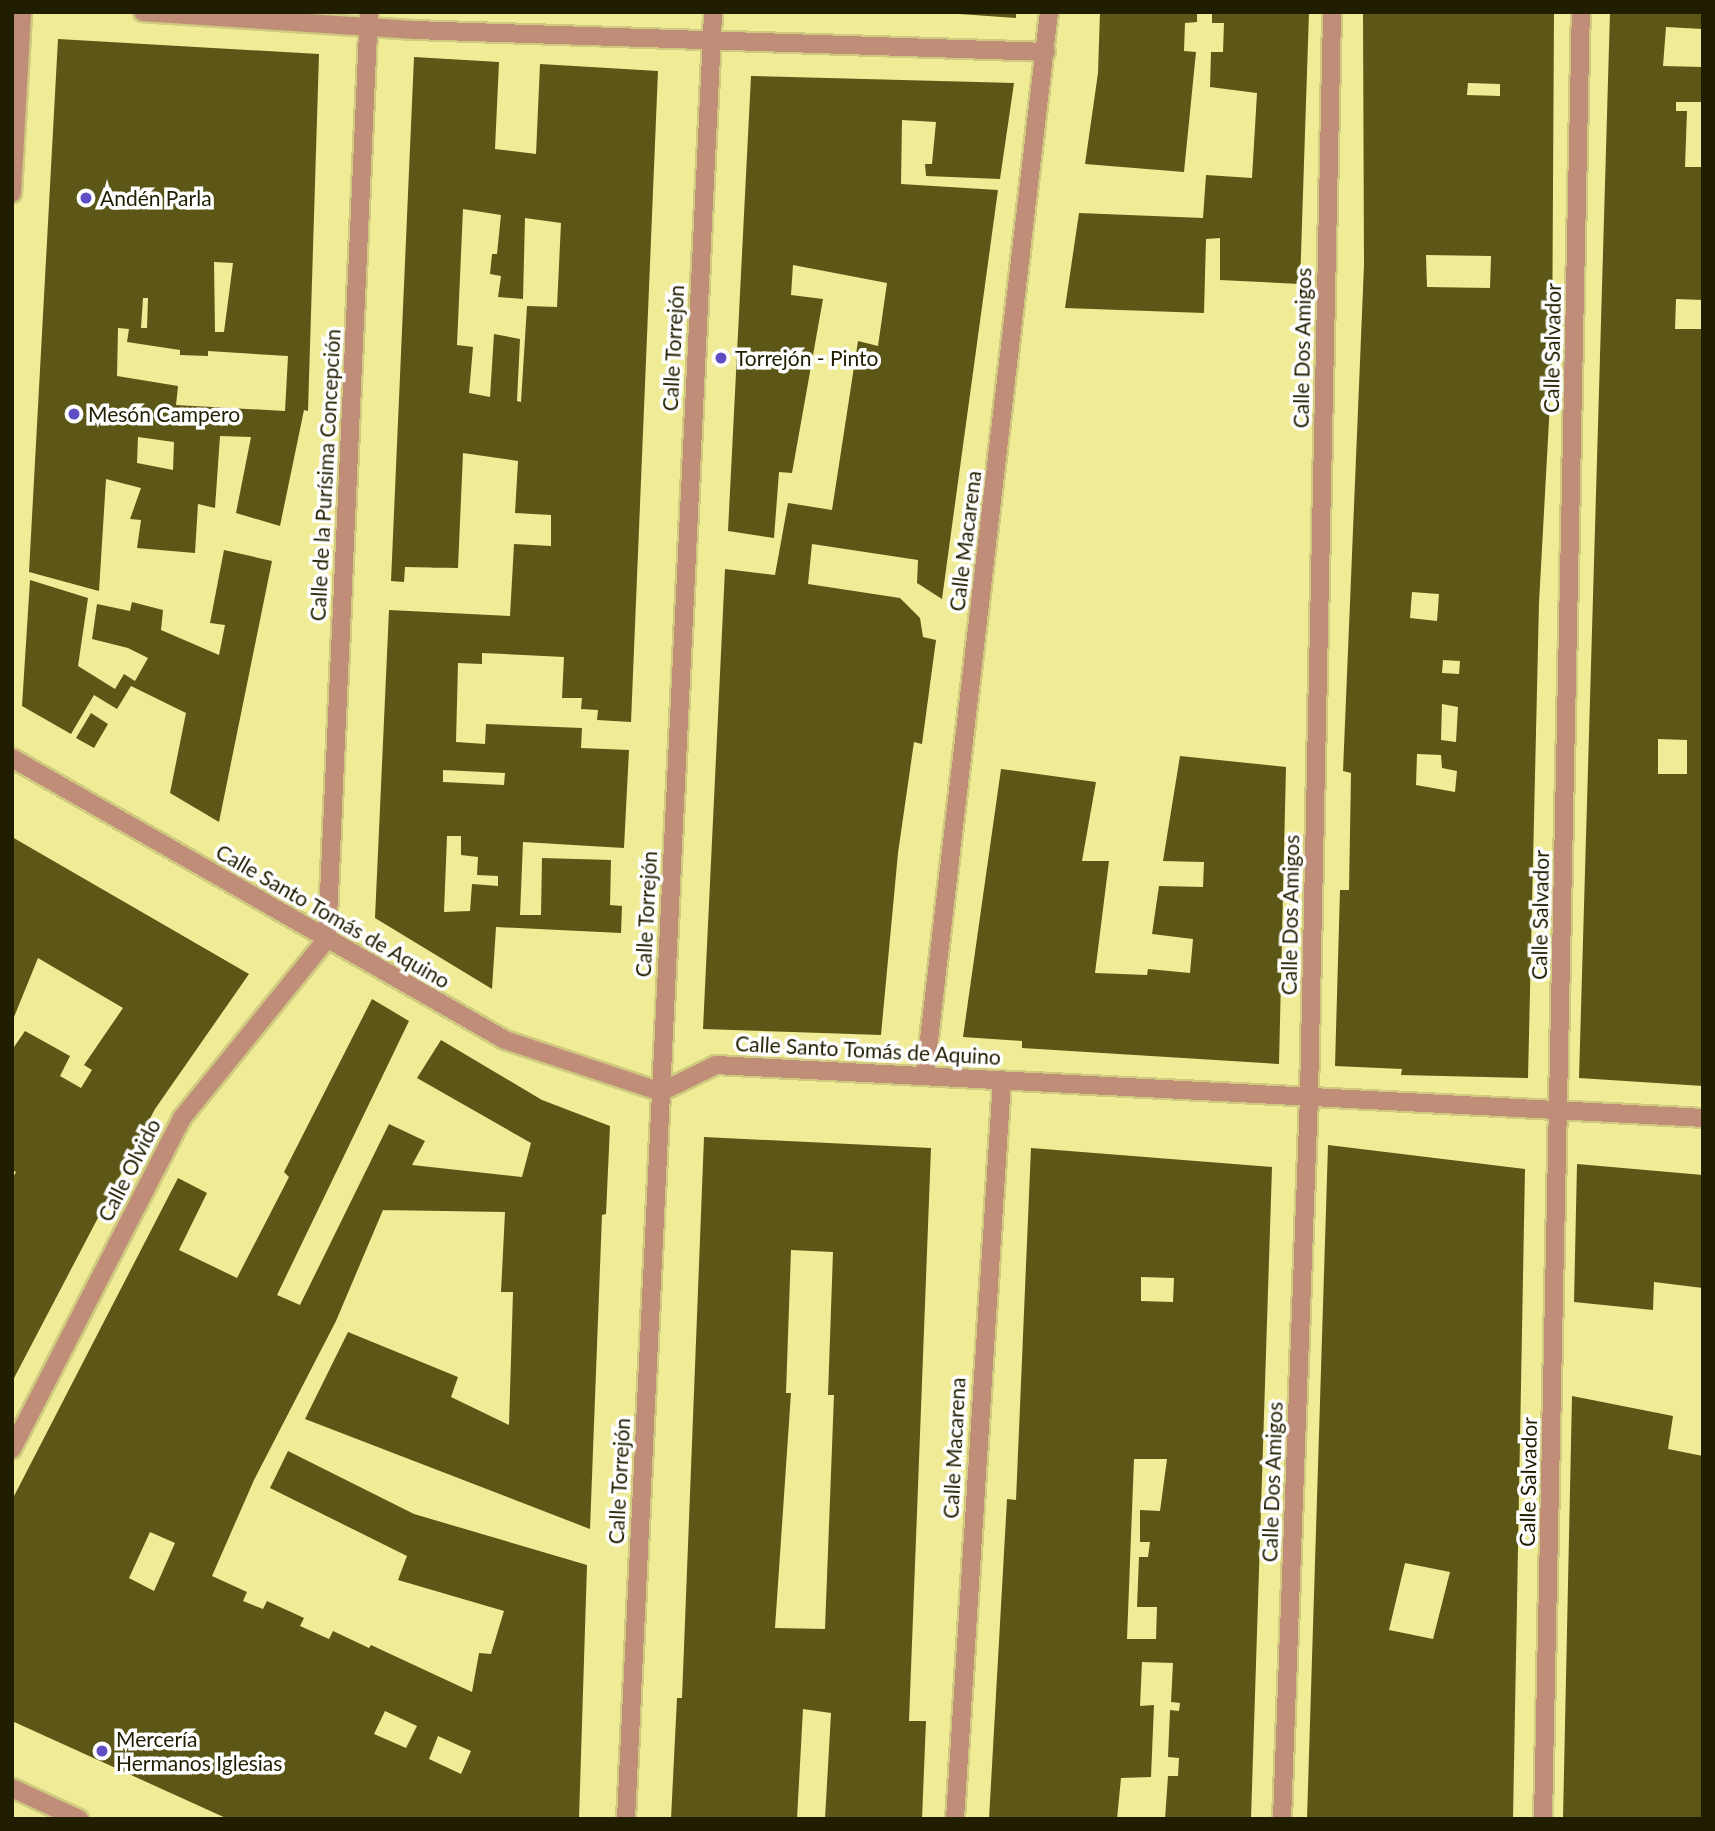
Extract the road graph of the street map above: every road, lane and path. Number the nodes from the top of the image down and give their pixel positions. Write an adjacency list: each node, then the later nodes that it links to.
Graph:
1 (22, 12): 10 (street)
2 (142, 12): 7 (street)
3 (713, 12): 8 (street, Calle Torrejón)
4 (1049, 12): 9 (street, Calle Macarena)
5 (1332, 12): 17 (street, Calle Dos Amigos)
6 (1581, 12): 18 (street, Calle Salvador)
7 (369, 19): 8 (street); 13 (street, Calle de la Purísima Concepción)
8 (710, 39): 9 (street); 16 (street, Calle Torrejón)
9 (1046, 52): 14 (street, Calle Macarena)
10 (16, 57): 11 (street)
11 (12, 193)
12 (12, 758): 13 (street, Calle Santo Tomás de Aquino)
13 (327, 939): 16 (street, Calle Santo Tomás de Aquino); 20 (street, Calle Olvido)
14 (925, 1074): 15 (street, Calle Santo Tomás de Aquino); 16 (street, Calle Santo Tomás de Aquino)
15 (1002, 1080): 17 (street, Calle Santo Tomás de Aquino); 24 (street, Calle Macarena)
16 (661, 1092): 23 (street, Calle Torrejón)
17 (1308, 1095): 18 (street, Calle Santo Tomás de Aquino); 25 (street, Calle Dos Amigos)
18 (1559, 1112): 19 (street, Calle Santo Tomás de Aquino); 26 (street, Calle Salvador)
19 (1703, 1118)
20 (12, 1449)
21 (12, 1788): 22 (street)
22 (79, 1819)
23 (626, 1819)
24 (955, 1819)
25 (1282, 1819)
26 (1544, 1819)

